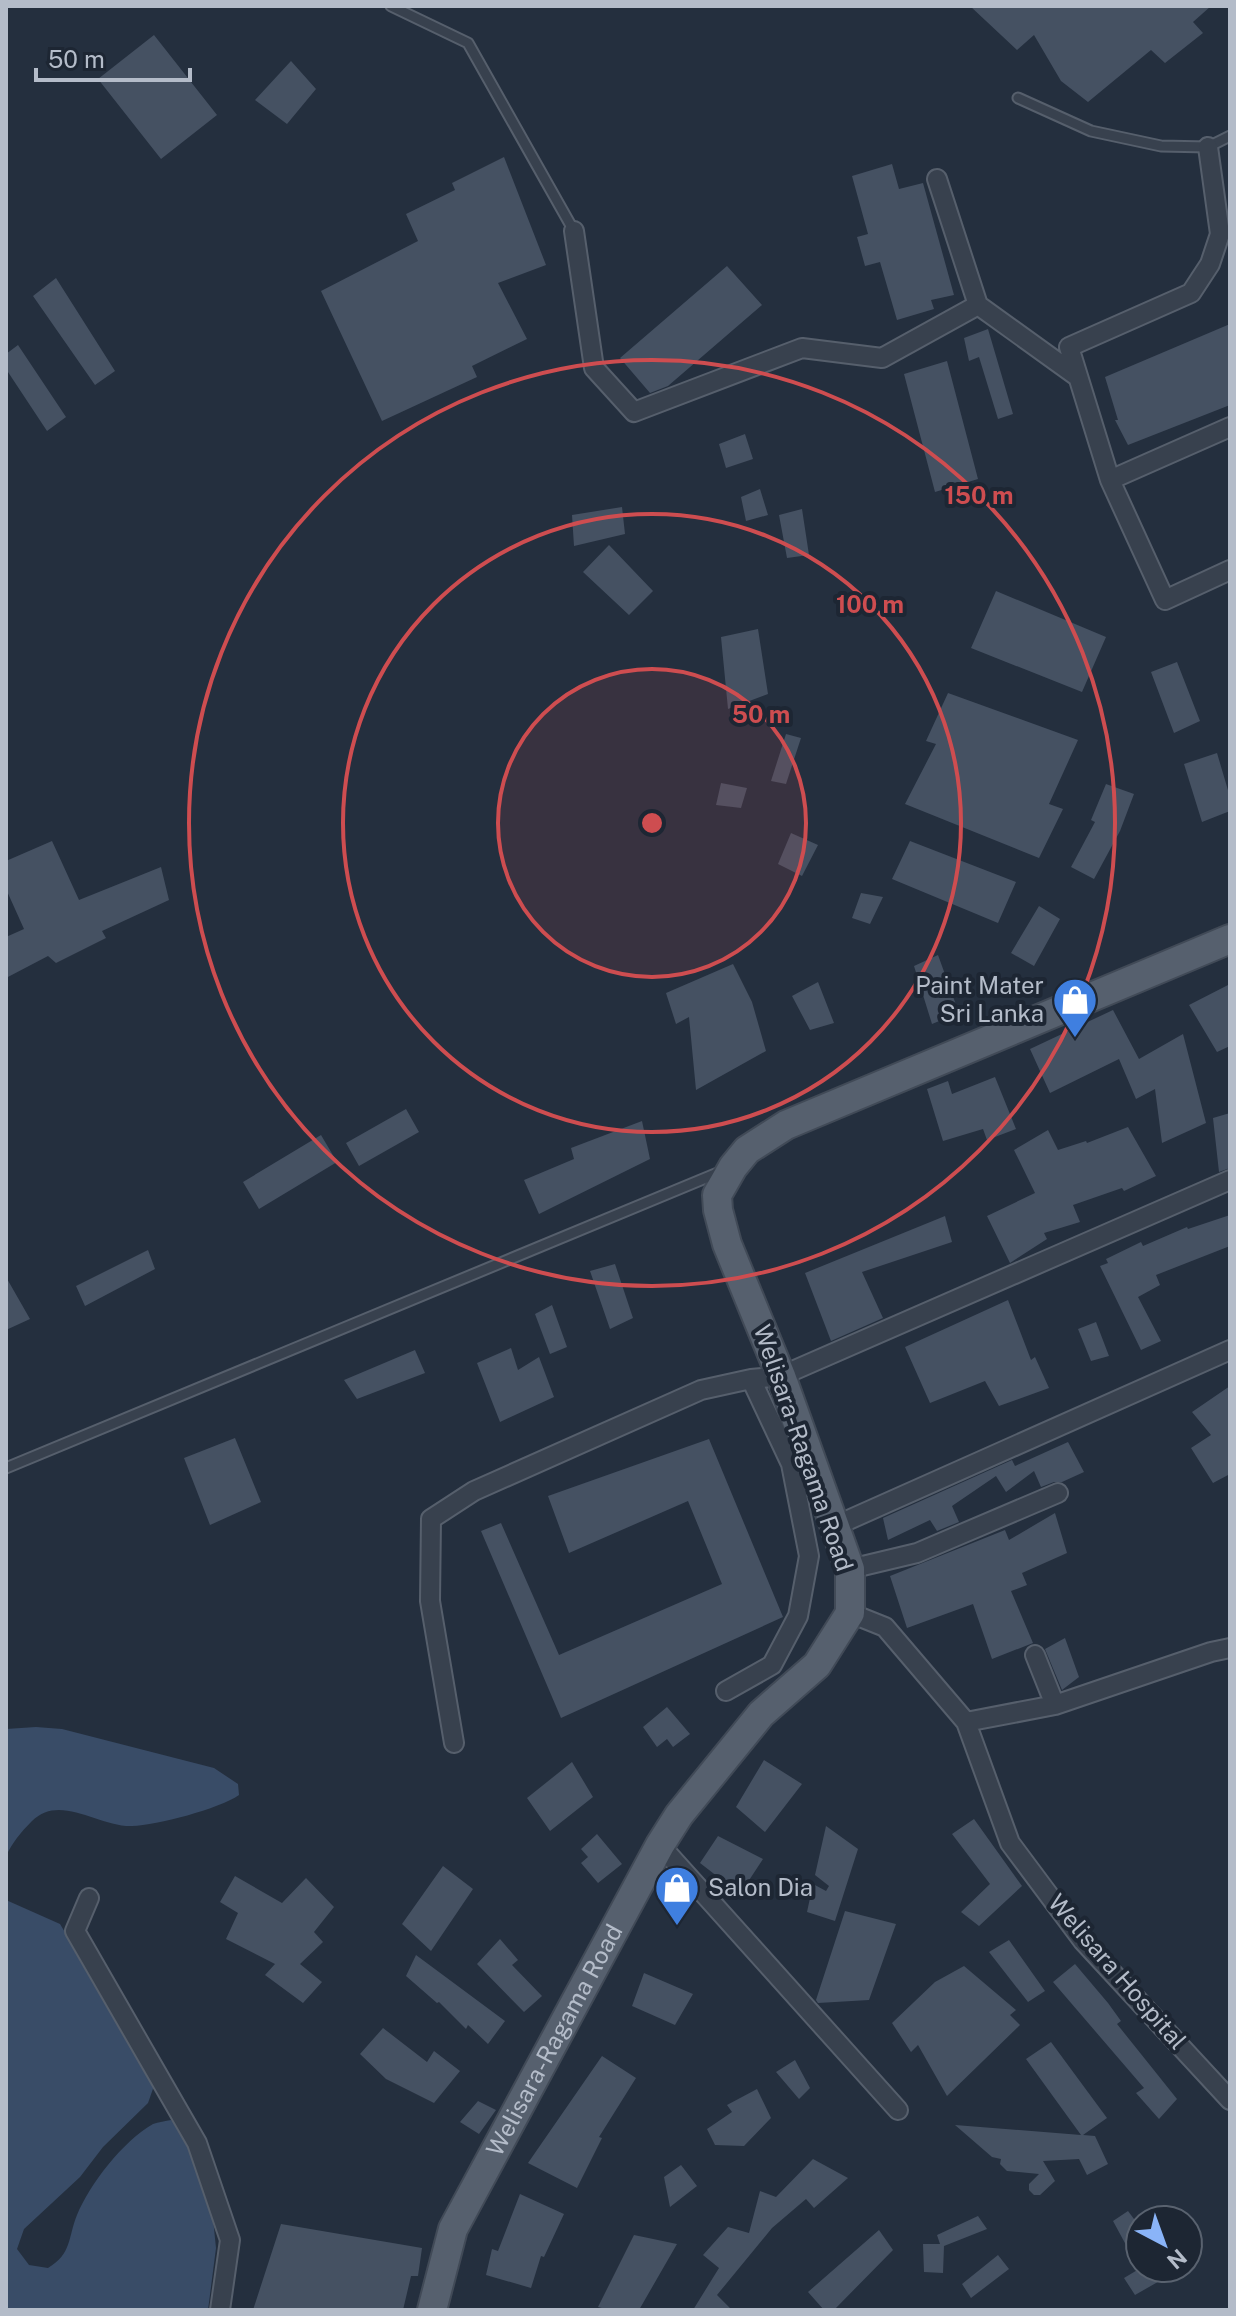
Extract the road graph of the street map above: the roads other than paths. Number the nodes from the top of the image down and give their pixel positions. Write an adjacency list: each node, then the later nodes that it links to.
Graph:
1 (391, 6): 6 (lane)
2 (1018, 98): 4 (lane)
3 (1230, 136): 4 (lane)
4 (1208, 147): 8 (street)
5 (937, 179): 7 (street)
6 (574, 231): 7 (street)
7 (978, 305): 8 (street)
8 (1078, 377): 10 (street)
9 (1230, 427): 10 (street)
10 (1110, 480): 11 (street)
11 (1230, 570)
12 (1230, 939): 13 (main road, Welisara-Ragama Road)
13 (733, 1167): 16 (main road, Welisara-Ragama Road); 18 (lane)
14 (1230, 1180): 16 (street)
15 (1230, 1350): 20 (street)
16 (781, 1376): 17 (street); 20 (main road, Welisara-Ragama Road)
17 (751, 1379): 25 (street); 28 (street)
18 (6, 1468)
19 (1058, 1493): 21 (street)
20 (835, 1526): 21 (main road, Welisara-Ragama Road)
21 (850, 1569): 22 (main road, Welisara-Ragama Road)
22 (850, 1613): 27 (street, Welisara Hospital); 29 (main road, Welisara-Ragama Road)
23 (1230, 1648): 26 (street)
24 (1035, 1655): 26 (street)
25 (726, 1691)
26 (1055, 1705): 27 (street)
27 (966, 1722): 31 (street, Welisara Hospital)
28 (454, 1743)
29 (660, 1845): 32 (street); 34 (main road, Welisara-Ragama Road)
30 (89, 1898): 33 (street)
31 (1230, 2100)
32 (898, 2110)
33 (220, 2310)
34 (432, 2310)

